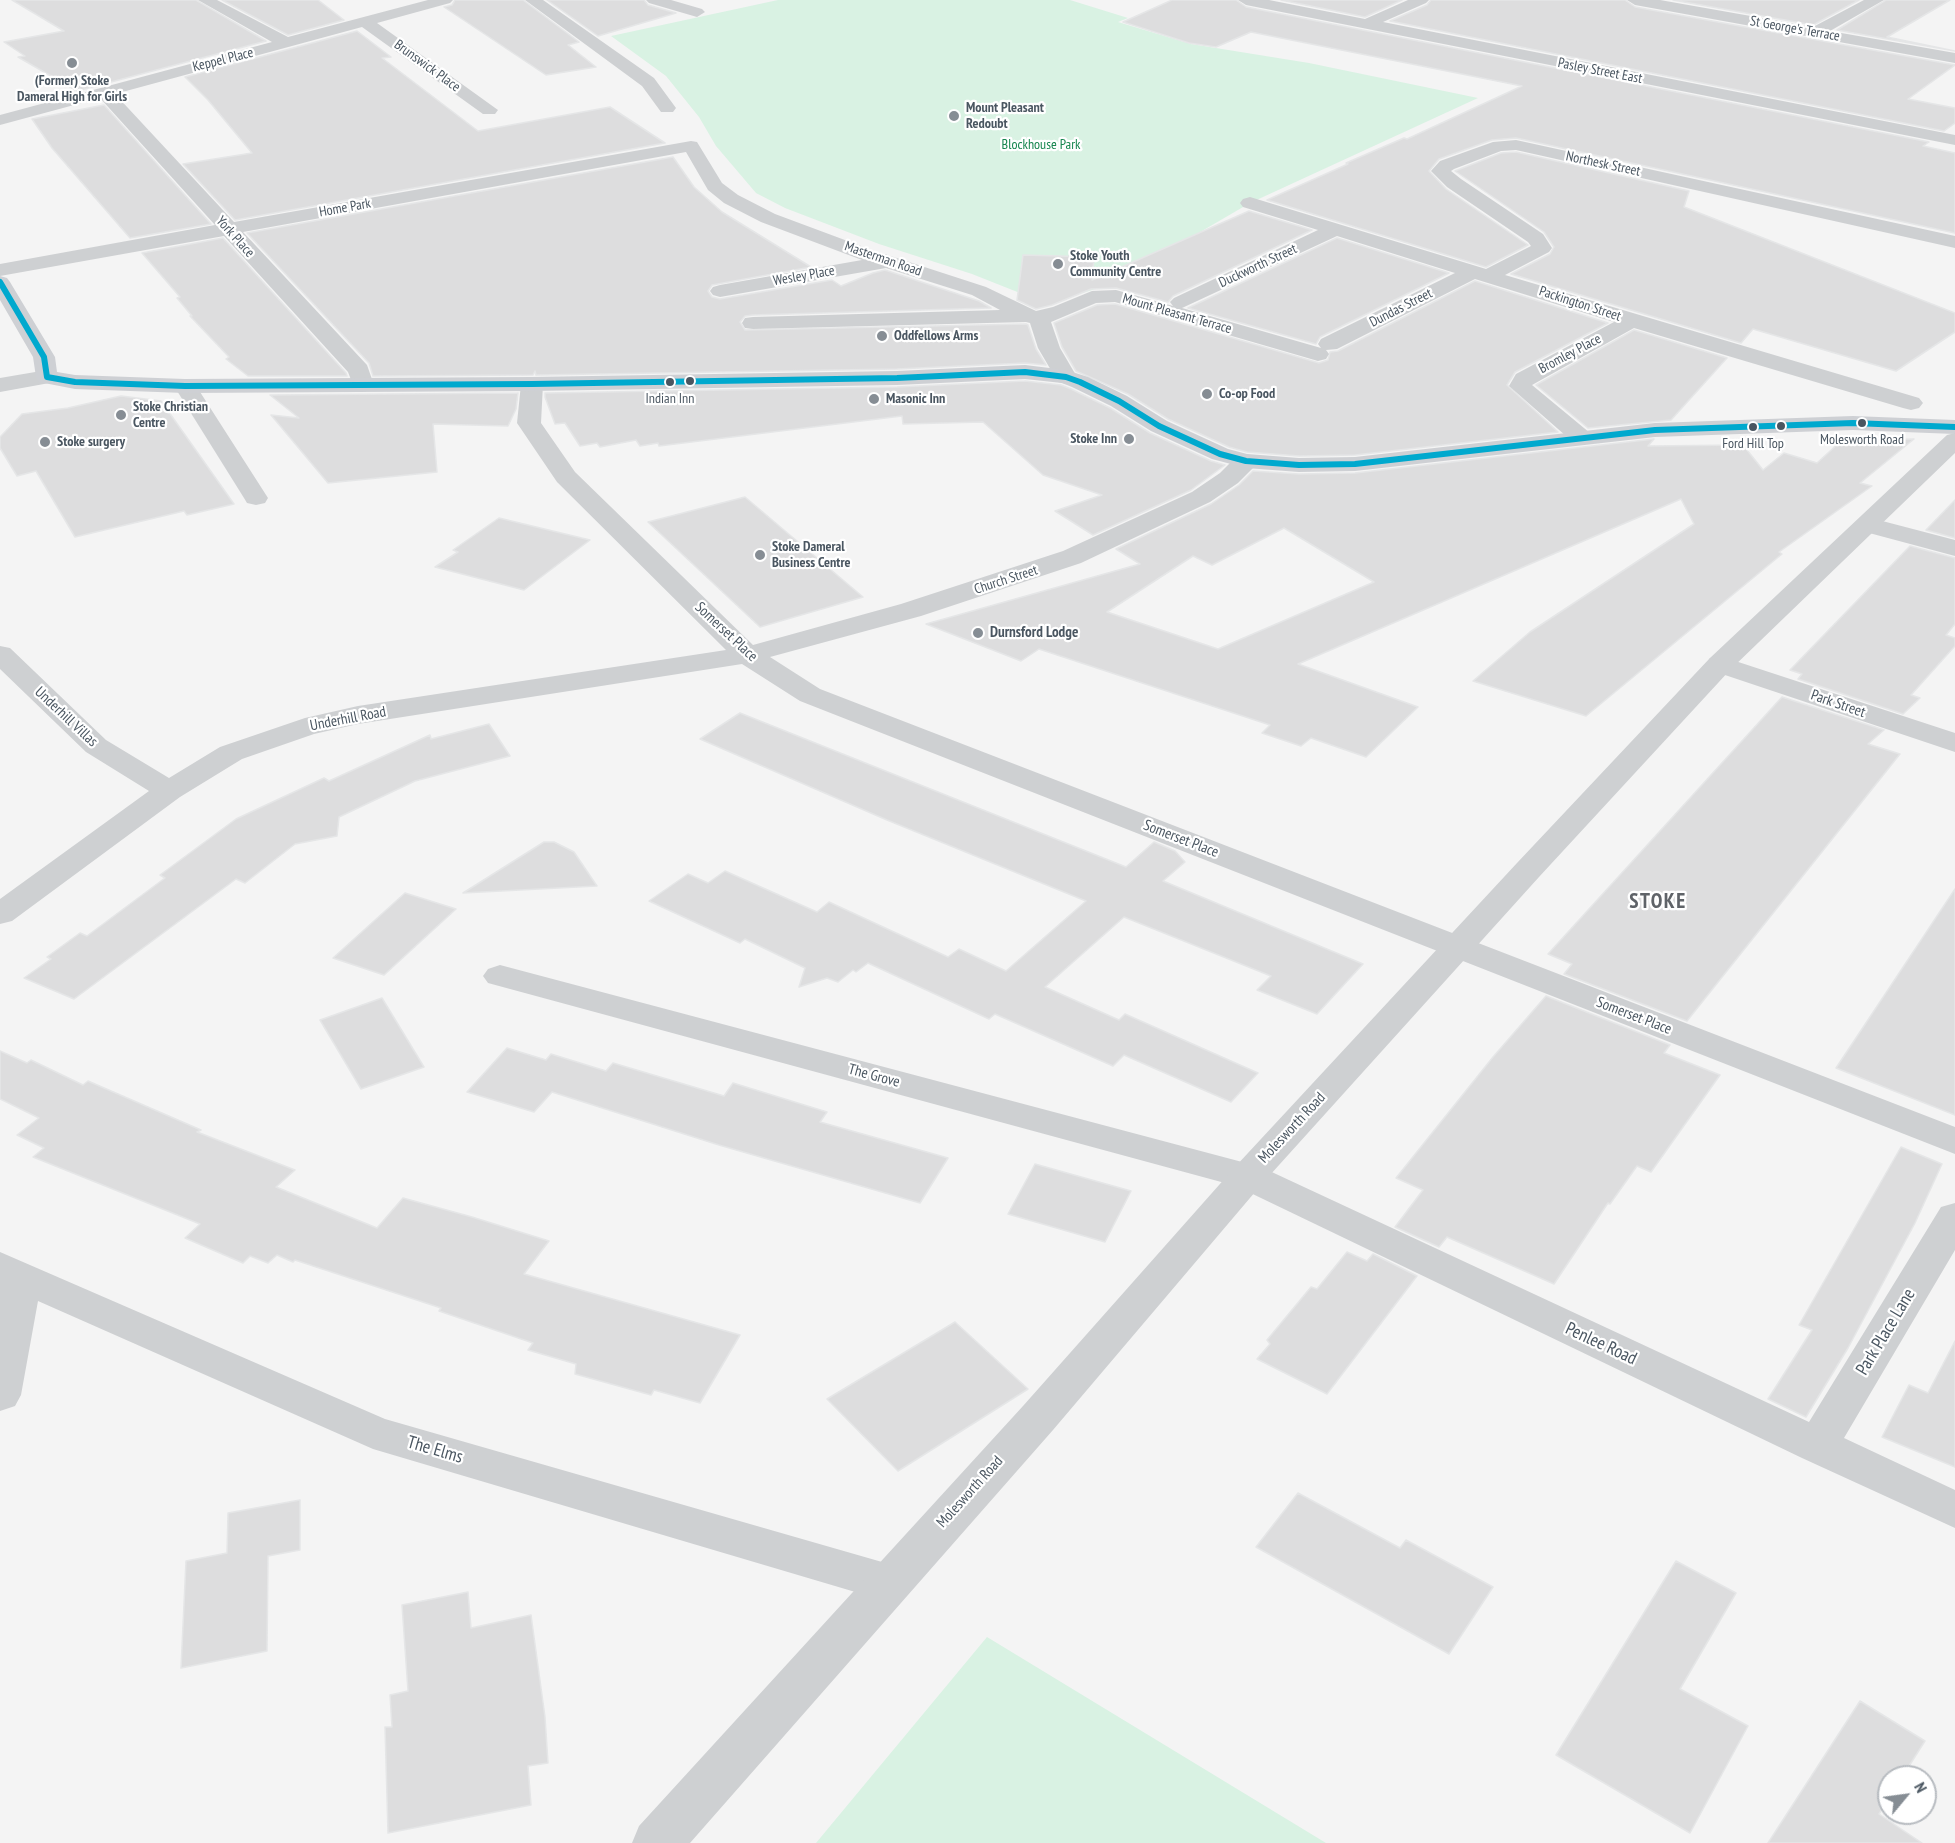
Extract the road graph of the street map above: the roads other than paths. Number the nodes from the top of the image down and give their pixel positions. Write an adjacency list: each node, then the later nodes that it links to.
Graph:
1 (206, 0): 13 (street)
2 (445, 0): 10 (street, Keppel Place)
3 (533, 0): 16 (street)
4 (654, 0): 9 (street)
5 (1246, 0): 11 (street, Pasley Street East)
6 (1421, 0): 11 (street)
7 (1876, 0): 12 (street)
8 (1643, 1): 12 (street, St George's Terrace)
9 (697, 12)
10 (365, 22): 13 (street, Keppel Place); 17 (street, Brunswick Place)
11 (1366, 24): 19 (street, Pasley Street East)
12 (1814, 33): 14 (street, St George's Terrace)
13 (288, 44): 15 (street, Keppel Place)
14 (1955, 58)
15 (103, 92): 18 (street, Keppel Place); 22 (street, York Place)
16 (667, 108)
17 (489, 110)
18 (0, 120)
19 (1955, 140)
20 (691, 146): 22 (street, Home Park); 25 (street, Masterman Road)
21 (1250, 203): 23 (street, Packington Street)
22 (228, 230): 26 (street, Home Park); 39 (street, York Place)
23 (1335, 230): 27 (street, Packington Street); 30 (street, Duckworth Street)
24 (1955, 242): 27 (street, Northesk Street)
25 (888, 261): 29 (street, Wesley Place); 31 (street, Masterman Road)
26 (0, 270)
27 (1481, 274): 32 (street, Packington Street); 34 (street, Dundas Street)
28 (0, 282): 35 (main road)
29 (720, 291)
30 (1181, 302)
31 (1034, 318): 33 (street, Mount Pleasant Terrace); 34 (street, Mount Pleasant Terrace); 36 (street)
32 (1632, 321): 41 (street, Packington Street); 43 (street, Bromley Place)
33 (753, 323)
34 (1323, 349)
35 (47, 377): 38 (street); 40 (main road)
36 (1066, 377): 37 (main road); 45 (main road)
37 (532, 384): 39 (main road); 50 (street, Somerset Place)
38 (0, 385)
39 (363, 385): 40 (main road)
40 (185, 386): 46 (street)
41 (1913, 413): 42 (main road); 43 (main road)
42 (1955, 427)
43 (1582, 438): 45 (main road)
44 (1955, 440): 47 (street, Molesworth Road)
45 (1246, 461): 50 (street, Church Street)
46 (256, 498)
47 (1867, 525): 48 (street); 51 (street, Molesworth Road)
48 (1955, 548)
49 (0, 654): 53 (street, Underhill Villas)
50 (747, 655): 53 (street, Underhill Road); 55 (street, Somerset Place)
51 (1720, 664): 52 (street, Park Street); 55 (street, Molesworth Road)
52 (1955, 743)
53 (169, 791): 54 (street, Underhill Road)
54 (0, 914)
55 (1458, 947): 57 (street, Somerset Place); 58 (street, Molesworth Road)
56 (500, 976): 58 (street, The Grove)
57 (1955, 1141)
58 (1248, 1176): 62 (street, Penlee Road); 64 (street, Molesworth Road)
59 (1955, 1217): 62 (street, Park Place Lane)
60 (11, 1272): 61 (street); 64 (street, The Elms)
61 (0, 1395)
62 (1817, 1446): 63 (street, Penlee Road)
63 (1955, 1510)
64 (889, 1583): 65 (street, Molesworth Road)
65 (657, 1843)

